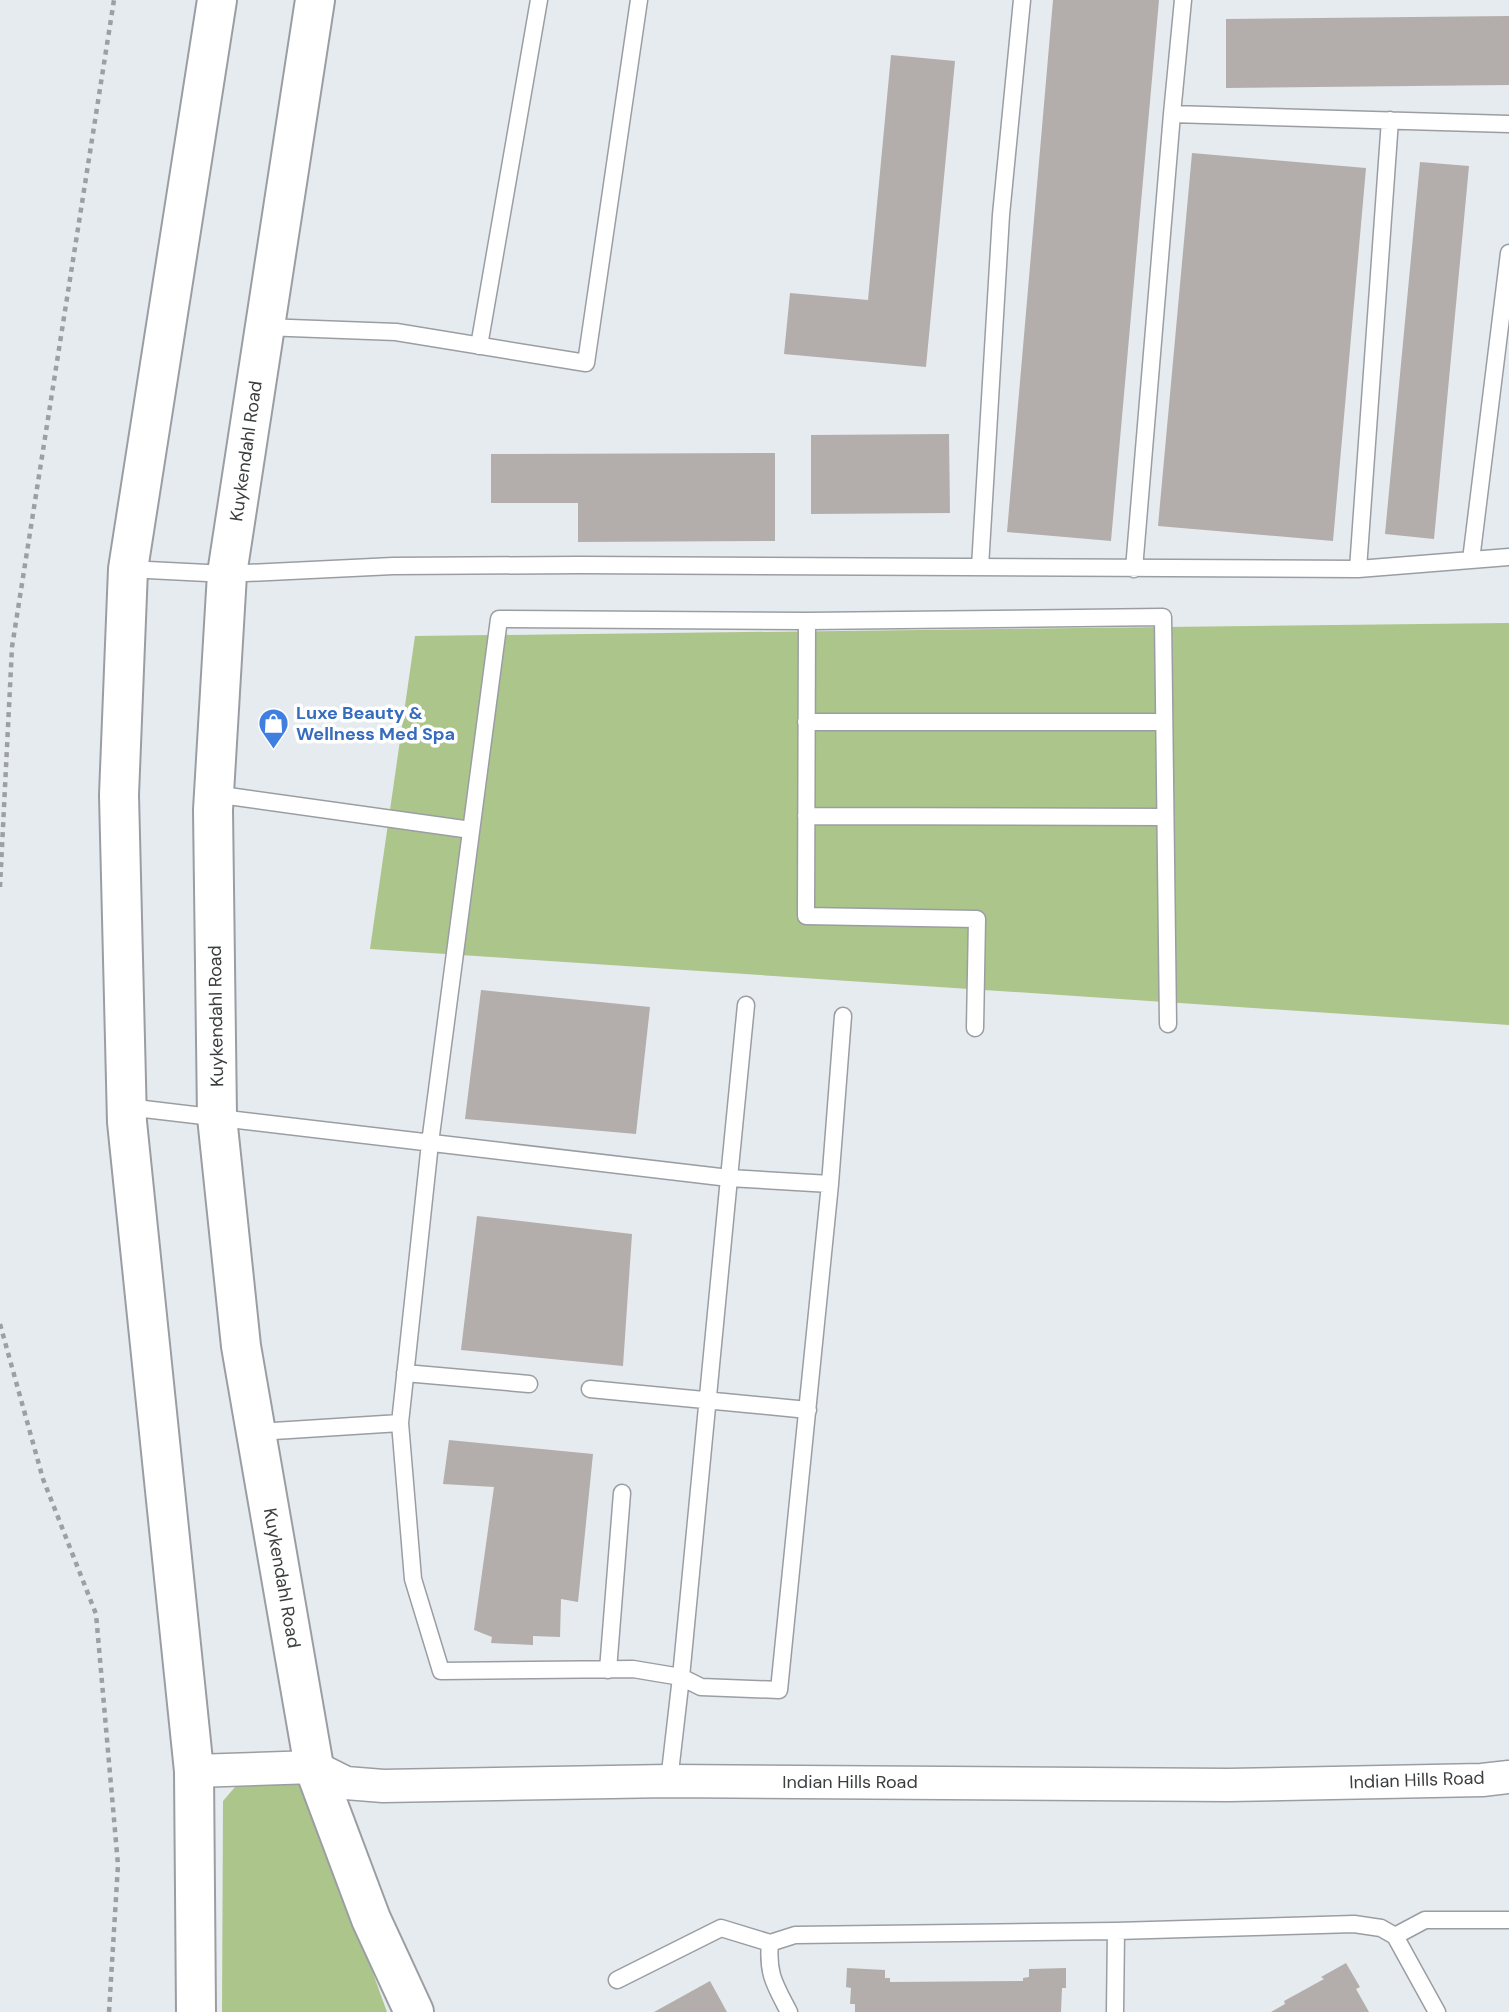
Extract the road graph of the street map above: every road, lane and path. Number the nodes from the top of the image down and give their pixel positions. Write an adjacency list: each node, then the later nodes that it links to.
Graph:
1 (114, 0): 28 (path)
2 (217, 0): 17 (main road)
3 (315, 0): 12 (main road, Kuykendahl Road)
4 (540, 0): 13 (lane)
5 (639, 0): 13 (lane)
6 (1022, 0): 16 (lane)
7 (1183, 0): 8 (lane)
8 (1172, 114): 9 (lane); 18 (lane)
9 (1390, 120): 10 (lane); 19 (lane)
10 (1509, 124)
11 (1509, 253): 15 (lane)
12 (264, 327): 13 (lane); 20 (main road, Kuykendahl Road)
13 (479, 346)
14 (1509, 557): 15 (lane)
15 (1471, 560): 19 (lane)
16 (980, 567): 18 (lane); 20 (lane)
17 (128, 569): 20 (lane); 33 (main road)
18 (1134, 569): 19 (lane)
19 (1358, 569)
20 (227, 575): 24 (main road, Kuykendahl Road)
21 (807, 621): 22 (lane); 23 (lane); 27 (lane)
22 (806, 722): 23 (lane); 25 (lane)
23 (1164, 722): 26 (lane)
24 (214, 794): 27 (lane); 34 (main road, Kuykendahl Road)
25 (806, 816): 26 (lane); 32 (lane)
26 (1165, 817): 31 (lane)
27 (471, 830): 35 (lane)
28 (0, 887)
29 (746, 1005): 36 (lane)
30 (844, 1016): 37 (lane)
31 (1168, 1024)
32 (975, 1028)
33 (127, 1107): 34 (lane); 50 (main road)
34 (217, 1117): 35 (lane); 45 (main road, Kuykendahl Road)
35 (430, 1143): 36 (lane); 39 (lane)
36 (729, 1178): 37 (lane); 42 (lane)
37 (830, 1184): 43 (lane)
38 (0, 1324): 58 (path)
39 (405, 1373): 40 (lane); 44 (lane)
40 (529, 1384)
41 (590, 1390): 42 (lane)
42 (708, 1400): 43 (lane); 48 (lane)
43 (808, 1410): 48 (lane)
44 (400, 1423): 45 (lane); 47 (lane)
45 (258, 1432): 49 (main road, Kuykendahl Road)
46 (622, 1493): 47 (lane)
47 (608, 1670): 48 (lane)
48 (681, 1677): 52 (lane)
49 (314, 1767): 50 (street, Indian Hills Road); 52 (street, Indian Hills Road); 60 (main road, Kuykendahl Road)
50 (194, 1771): 59 (main road)
51 (1509, 1777): 52 (street, Indian Hills Road)
52 (669, 1781)
53 (1509, 1920): 55 (lane)
54 (1116, 1931): 55 (lane); 56 (lane); 62 (lane)
55 (1395, 1936): 63 (lane)
56 (770, 1943): 57 (lane); 61 (lane)
57 (617, 1980)
58 (109, 2012)
59 (196, 2012)
60 (414, 2012)
61 (789, 2012)
62 (1115, 2012)
63 (1437, 2012)

